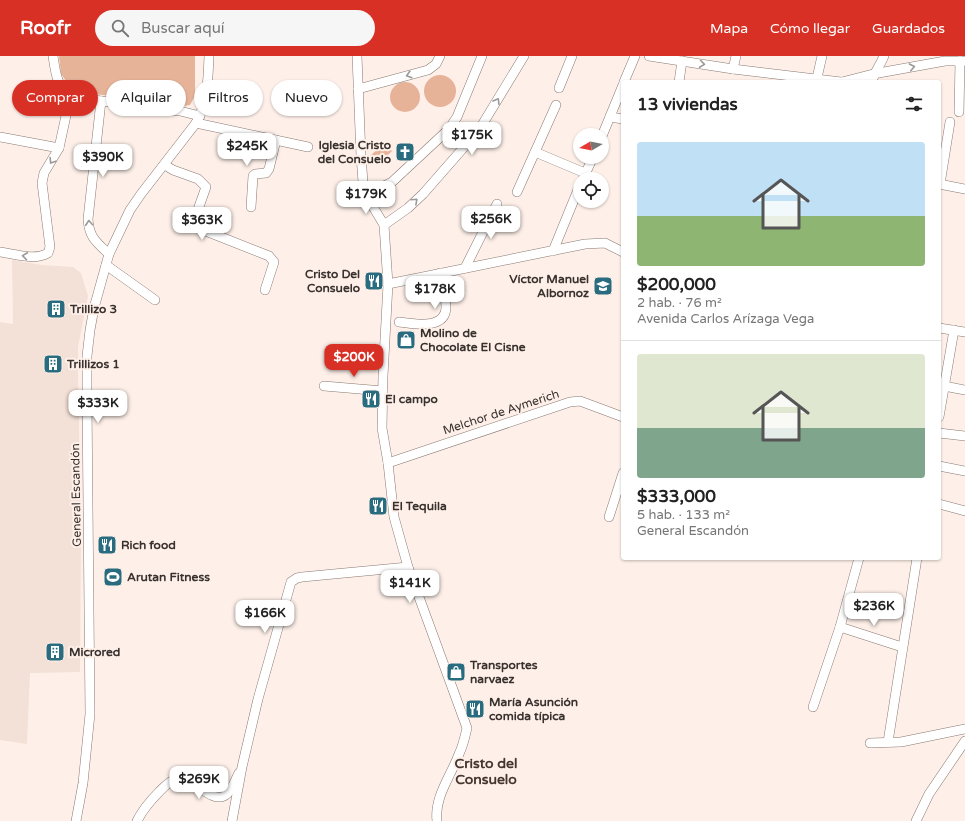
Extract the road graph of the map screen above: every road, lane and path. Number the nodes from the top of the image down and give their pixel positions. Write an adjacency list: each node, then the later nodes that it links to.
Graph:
1 (53, 56): 18 (street)
2 (209, 56): 33 (street, General Escandón)
3 (356, 56): 24 (street)
4 (440, 56): 24 (street, one-way to 24)
5 (482, 56): 47 (street)
6 (524, 56): 51 (street, one-way to 6)
7 (572, 56): 23 (street)
8 (635, 56): 19 (street)
9 (649, 56): 13 (street)
10 (736, 56): 15 (street)
11 (822, 56): 16 (street)
12 (884, 56): 17 (street)
13 (682, 61): 15 (street, one-way to 15); 20 (street)
14 (962, 61): 17 (street, one-way to 14); 29 (street)
15 (734, 69): 16 (street)
16 (817, 78): 21 (street)
17 (873, 78): 22 (street)
18 (58, 80)
19 (625, 80)
20 (679, 80)
21 (829, 80)
22 (857, 80)
23 (560, 88)
24 (358, 89): 47 (street)
25 (621, 90): 31 (street)
26 (98, 101): 27 (street)
27 (101, 101): 33 (street); 55 (street, one-way to 27)
28 (556, 105): 40 (street)
29 (959, 112)
30 (66, 116): 39 (street)
31 (610, 117): 32 (street); 35 (street)
32 (621, 119)
33 (198, 120): 37 (street); 41 (street, General Escandón)
34 (950, 122): 43 (street)
35 (605, 128)
36 (0, 137): 39 (street)
37 (276, 140): 38 (street); 50 (street)
38 (308, 147)
39 (59, 148): 54 (street, one-way to 54)
40 (535, 152): 42 (street); 46 (street)
41 (165, 164): 55 (street, General Escandón); 60 (street)
42 (576, 172)
43 (941, 178)
44 (941, 184): 45 (street)
45 (965, 189)
46 (517, 192)
47 (366, 195): 51 (street)
48 (573, 202): 52 (street)
49 (497, 204): 57 (street)
50 (251, 207)
51 (384, 225): 59 (street)
52 (553, 250): 53 (street); 57 (street)
53 (621, 251)
54 (0, 252)
55 (109, 254): 56 (street, General Escandón)
56 (106, 265): 61 (street); 92 (street, General Escandón)
57 (465, 268): 58 (street)
58 (440, 273): 59 (street); 62 (street)
59 (388, 284): 69 (street)
60 (265, 290)
61 (155, 300)
62 (399, 322)
63 (941, 328): 64 (street)
64 (954, 330): 65 (street); 67 (street)
65 (965, 332)
66 (324, 386): 69 (street)
67 (944, 386): 68 (street); 70 (street)
68 (965, 390)
69 (383, 391): 74 (street)
70 (941, 405)
71 (621, 416): 74 (street, Melchor de Aymerich)
72 (941, 433): 73 (street)
73 (965, 436)
74 (388, 463): 83 (street)
75 (941, 466): 76 (street)
76 (965, 471)
77 (621, 479): 80 (street)
78 (941, 505): 79 (street)
79 (965, 511)
80 (609, 517)
81 (858, 560): 84 (street)
82 (917, 560): 85 (street)
83 (408, 567): 91 (street); 95 (street)
84 (840, 627): 85 (street); 86 (street)
85 (902, 646): 89 (street)
86 (813, 707)
87 (965, 729): 89 (street)
88 (965, 741): 96 (street)
89 (888, 742): 90 (street)
90 (870, 743)
91 (242, 767): 93 (street); 94 (street)
92 (76, 821)
93 (138, 821)
94 (232, 821)
95 (437, 821)
96 (916, 821)

